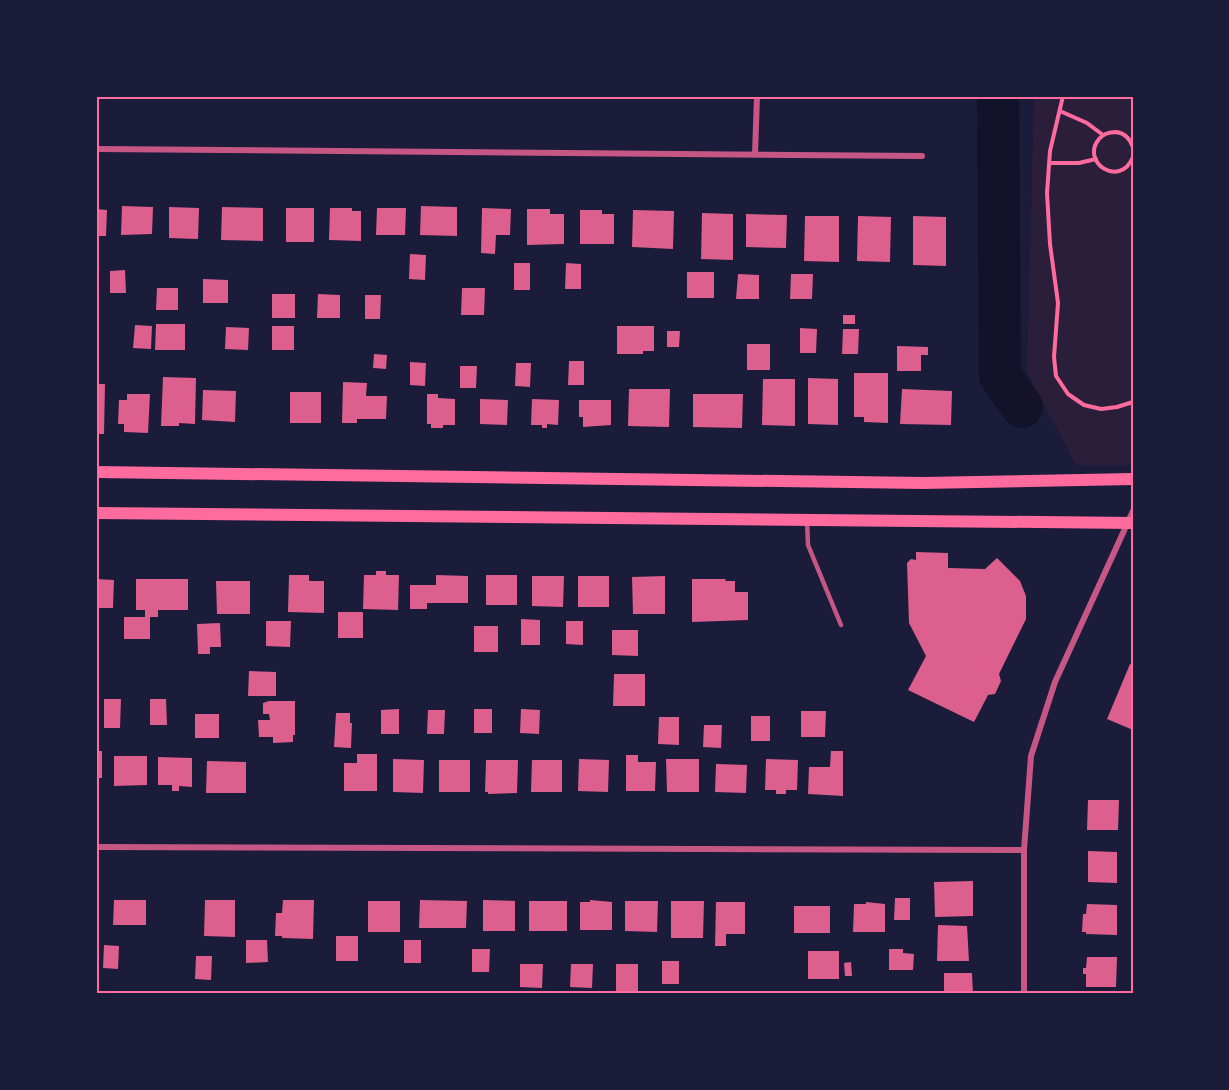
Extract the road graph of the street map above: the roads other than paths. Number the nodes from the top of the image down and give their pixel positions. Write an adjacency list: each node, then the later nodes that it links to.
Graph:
1 (757, 96): 3 (street)
2 (96, 149): 3 (street)
3 (755, 154): 4 (street)
4 (922, 156)
5 (96, 472): 6 (main road)
6 (1133, 479)
7 (96, 513): 9 (main road)
8 (1131, 519): 9 (main road); 12 (street)
9 (807, 520): 10 (lane)
10 (841, 625)
11 (96, 847): 12 (street)
12 (1024, 850): 13 (street)
13 (1024, 994)

